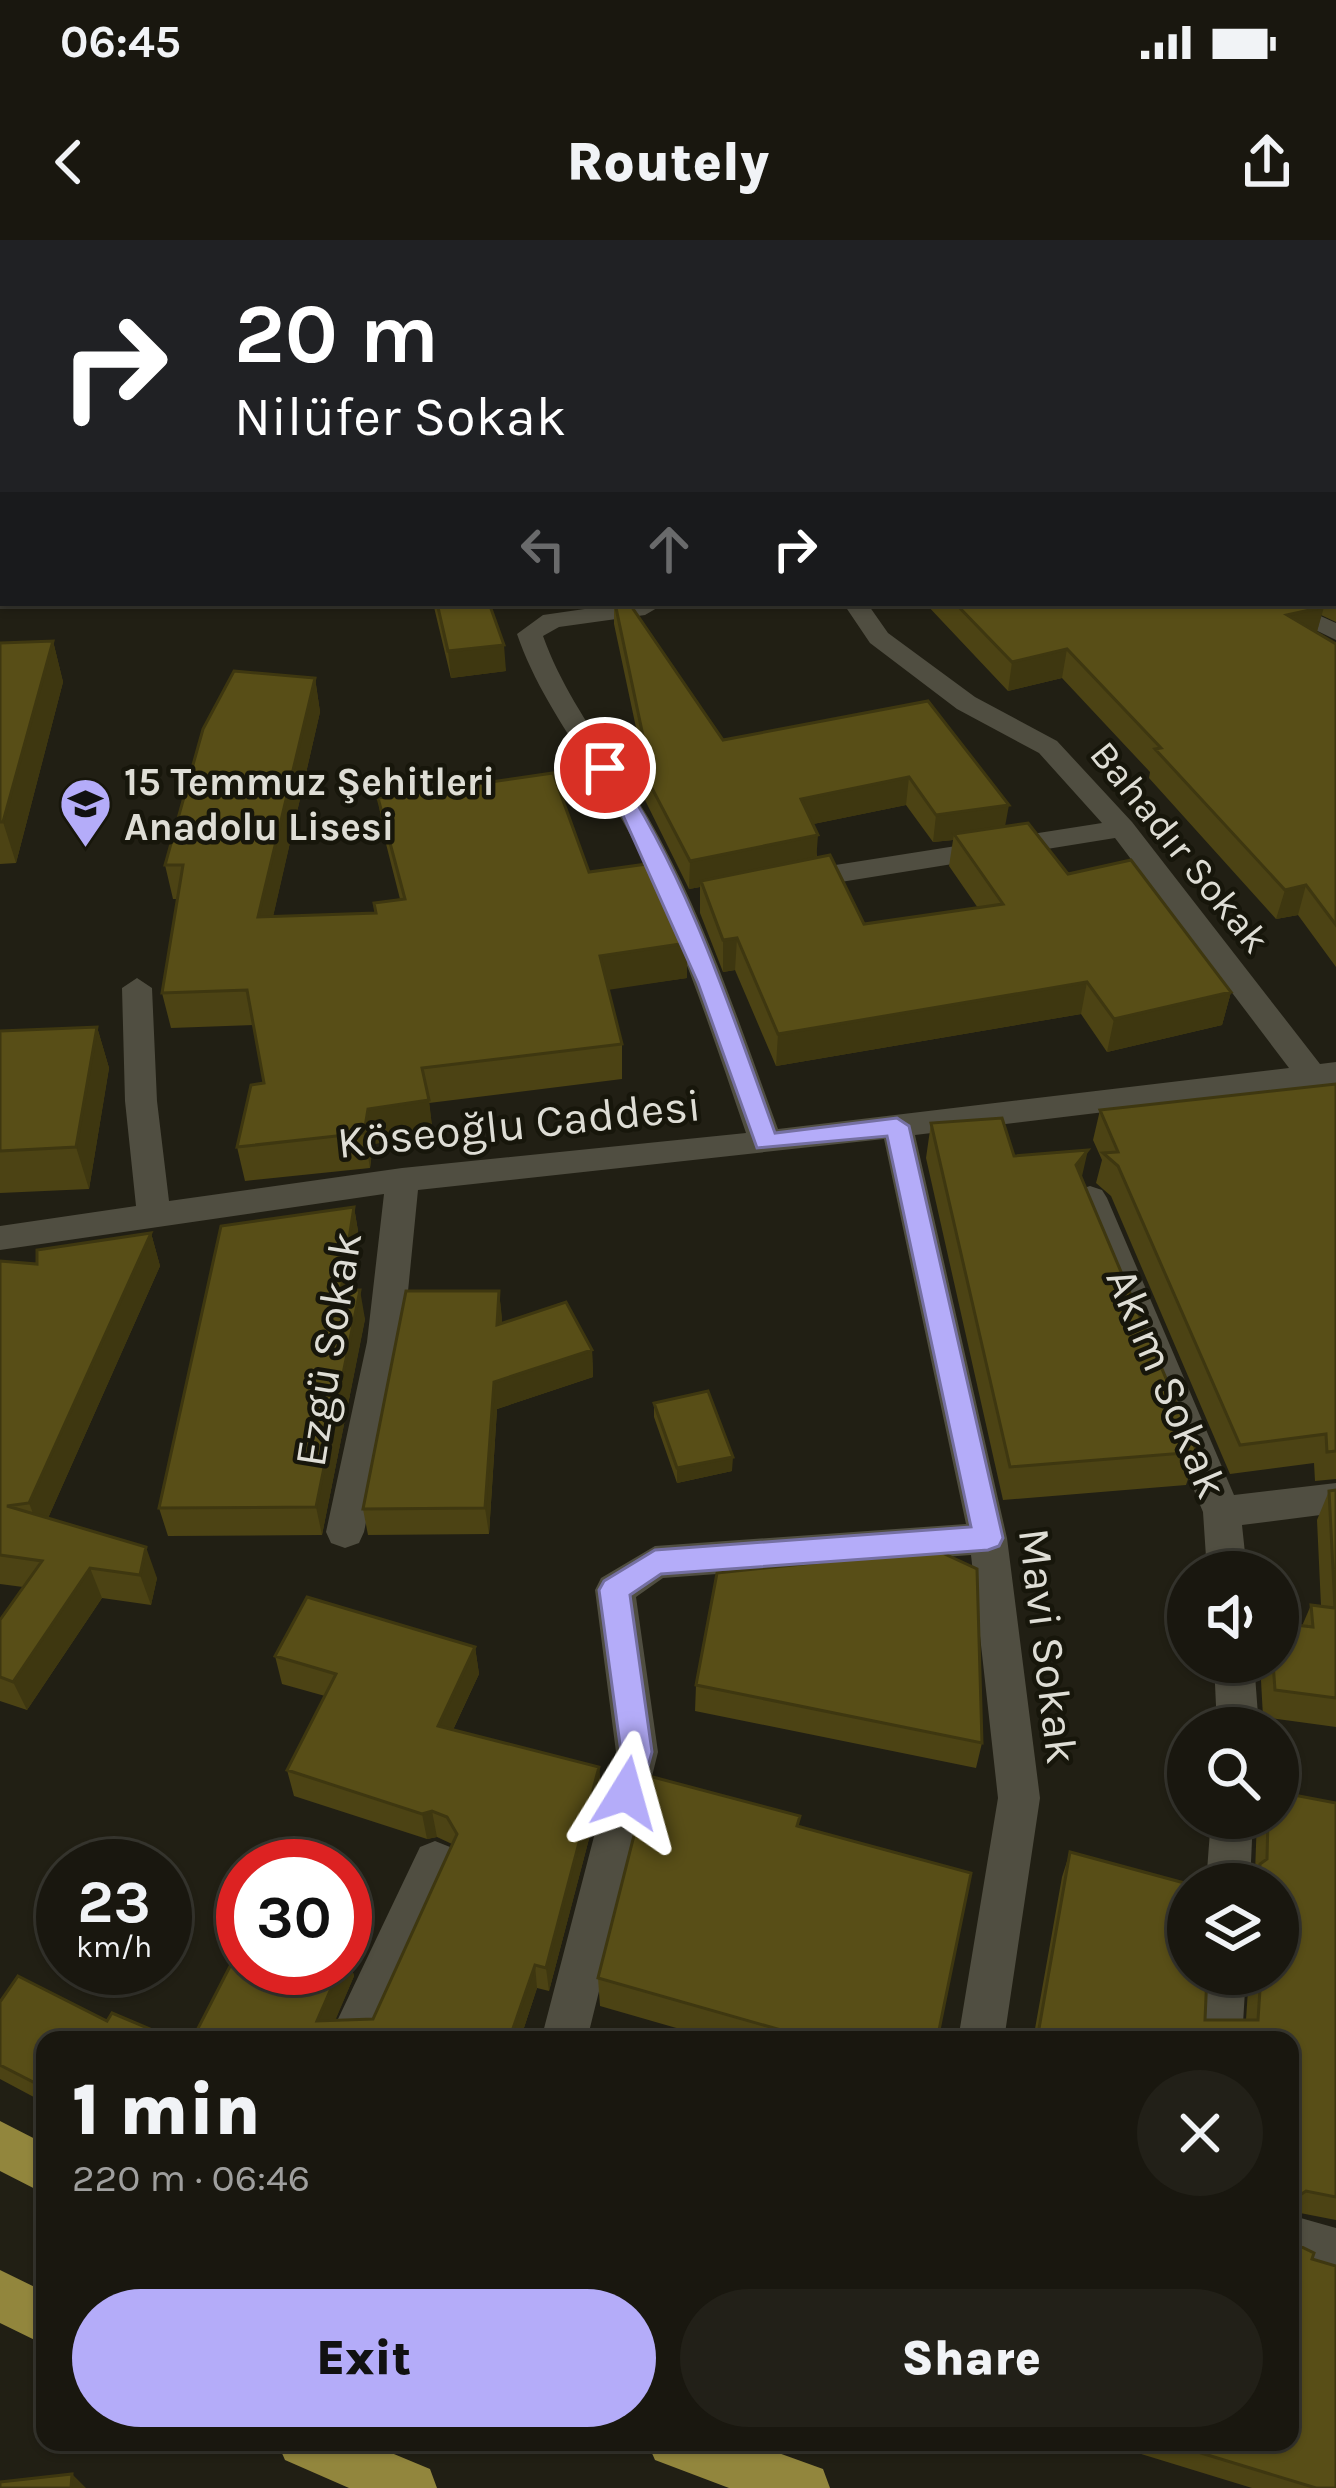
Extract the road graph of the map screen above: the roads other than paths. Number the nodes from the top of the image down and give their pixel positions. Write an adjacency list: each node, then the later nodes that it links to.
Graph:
1 (856, 606): 5 (street, Bahadır Sokak)
2 (1279, 606): 4 (street)
3 (645, 608): 10 (street)
4 (1336, 632)
5 (1122, 828): 6 (street); 8 (street, Bahadır Sokak)
6 (761, 887)
7 (137, 988): 13 (street)
8 (1324, 1075): 9 (street, Köseoğlu Caddesi)
9 (897, 1126): 10 (street, Köseoğlu Caddesi); 19 (street, Mavi Sokak)
10 (766, 1142): 11 (street, Köseoğlu Caddesi)
11 (401, 1180): 13 (street, Köseoğlu Caddesi); 18 (street, Ezgü Sokak)
12 (1090, 1198): 17 (street, Akım Sokak)
13 (154, 1215): 14 (street, Köseoğlu Caddesi)
14 (7, 1238): 15 (street)
15 (0, 1274)
16 (1336, 1498): 17 (street)
17 (1222, 1512): 20 (street, Akım Sokak)
18 (346, 1532)
19 (988, 1538): 24 (street); 25 (street, Mavi Sokak)
20 (1225, 1551)
21 (435, 1861): 23 (street)
22 (1221, 1995): 26 (street)
23 (354, 2031)
24 (566, 2031)
25 (982, 2031)
26 (1219, 2031)
27 (0, 2145): 28 (main road)
28 (36, 2165)
29 (1299, 2243): 30 (street)
30 (1336, 2253)
31 (0, 2295): 32 (main road)
32 (36, 2315)
33 (324, 2451): 35 (main road)
34 (699, 2451): 36 (main road)
35 (411, 2488)
36 (804, 2488)

